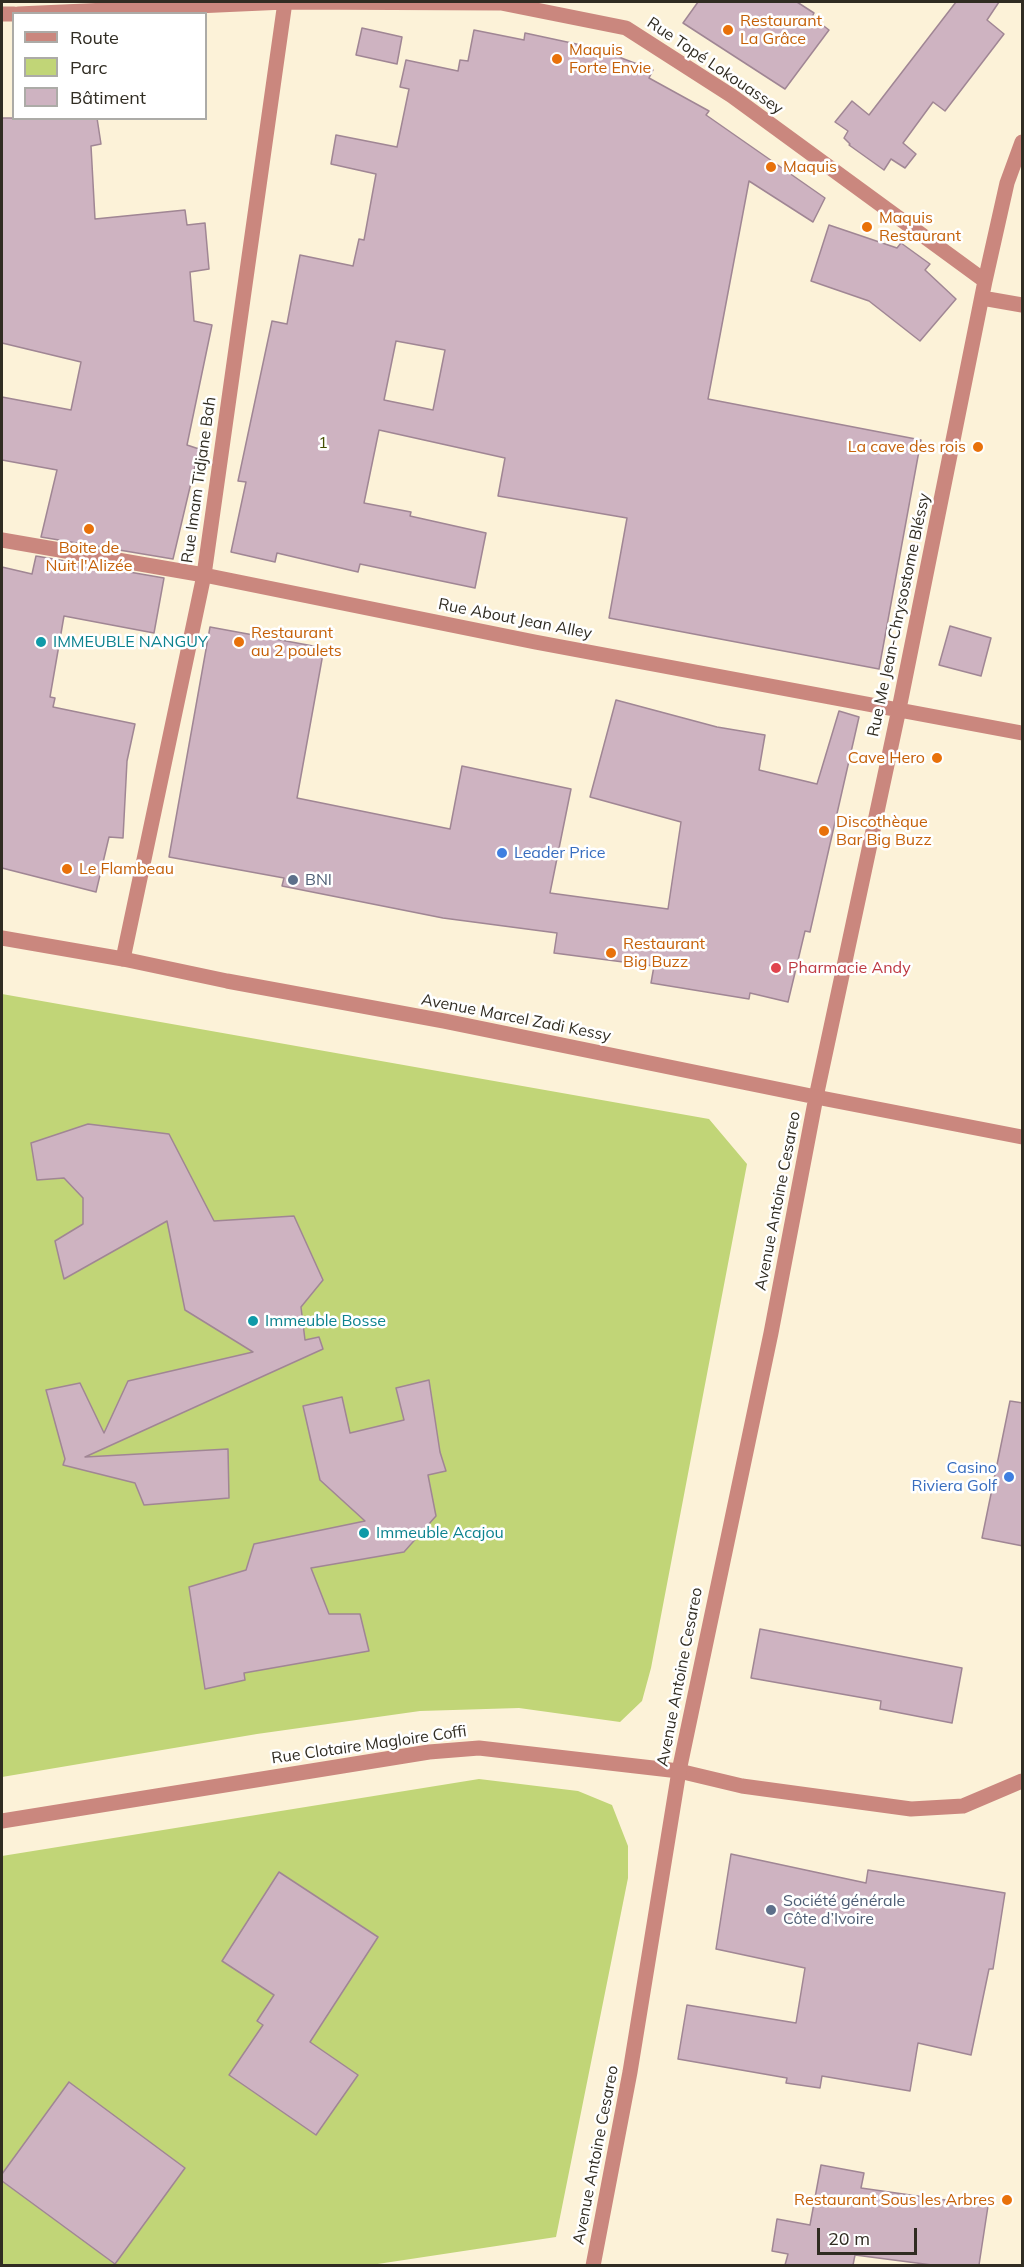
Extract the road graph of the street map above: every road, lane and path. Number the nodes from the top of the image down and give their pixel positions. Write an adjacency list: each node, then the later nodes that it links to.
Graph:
1 (285, 2): 2 (street, Rue Topé Lokouassey); 4 (street, Rue Topé Lokouassey); 8 (street, Rue Imam Tidjane Bah)
2 (62, 12)
3 (1023, 142): 4 (street, Rue Me Jean-Chrysostome Bléssy)
4 (985, 281): 5 (street, Rue Me Jean-Chrysostome Bléssy)
5 (982, 298): 6 (street); 9 (street, Rue Me Jean-Chrysostome Bléssy)
6 (1023, 305)
7 (2, 540): 8 (street, Rue About Jean Alley)
8 (204, 575): 9 (street, Rue About Jean Alley); 12 (street, Rue Imam Tidjane Bah)
9 (898, 709): 10 (street, Rue About Jean Alley); 13 (street, Rue Me Jean-Chrysostome Bléssy)
10 (1023, 734)
11 (2, 938): 12 (street, Avenue Marcel Zadi Kessy)
12 (123, 959): 13 (street, Avenue Marcel Zadi Kessy)
13 (816, 1097): 14 (street, Avenue Marcel Zadi Kessy); 15 (street, Avenue Antoine Cesareo)
14 (1023, 1137)
15 (679, 1771): 16 (street, Rue Clotaire Magloire Coffi); 17 (street, Rue Clotaire Magloire Coffi); 18 (street, Avenue Antoine Cesareo)
16 (1023, 1781)
17 (2, 1821)
18 (593, 2265)

